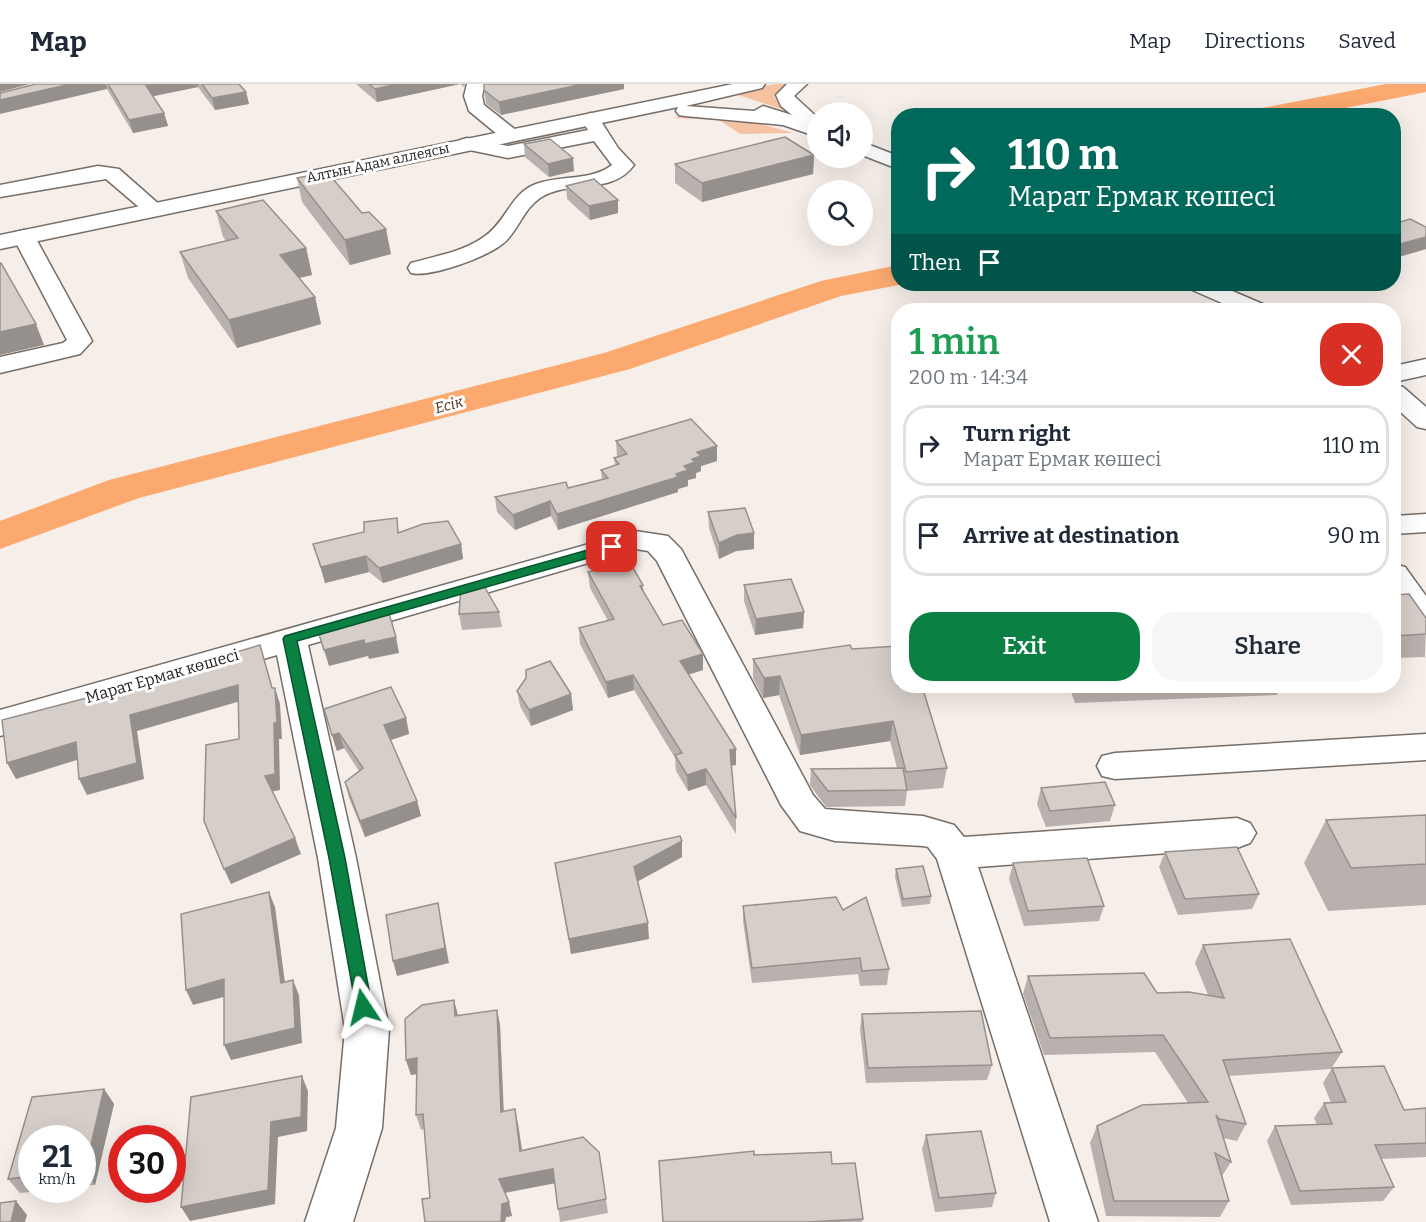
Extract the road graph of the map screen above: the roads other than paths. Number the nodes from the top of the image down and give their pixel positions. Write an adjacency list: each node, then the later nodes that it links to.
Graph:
1 (476, 84): 13 (main road)
2 (663, 84): 8 (main road)
3 (691, 84): 6 (main road)
4 (756, 84): 6 (main road, Алтын Адам аллеясы)
5 (798, 84): 10 (main road)
6 (714, 93): 7 (main road, Алтын Адам аллеясы); 9 (main road)
7 (647, 109): 8 (main road, Алтын Адам аллеясы); 9 (main road)
8 (627, 114): 12 (main road, Алтын Адам аллеясы)
9 (783, 119): 11 (main road)
10 (807, 119)
11 (807, 126)
12 (594, 127): 13 (main road, Алтын Адам аллеясы); 14 (main road); 21 (main road)
13 (510, 135): 14 (main road, Алтын Адам аллеясы)
14 (467, 144): 18 (main road, Алтын Адам аллеясы)
15 (873, 153): 16 (main road)
16 (891, 160)
17 (0, 191): 18 (main road)
18 (154, 210): 19 (main road, Алтын Адам аллеясы)
19 (24, 237): 20 (main road, Алтын Адам аллеясы); 24 (main road)
20 (0, 242)
21 (419, 268)
22 (1214, 291): 23 (main road)
23 (1241, 303)
24 (0, 365)
25 (1426, 367): 26 (main road)
26 (1401, 372)
27 (1401, 399): 28 (main road)
28 (1426, 422)
29 (1426, 523): 30 (main road)
30 (1401, 525)
31 (1401, 584): 32 (main road)
32 (1426, 619)
33 (290, 639): 34 (main road, Марат Ермак көшесі); 38 (main road, Марат Ермак көшесі); 39 (main road)
34 (0, 723)
35 (1426, 747): 36 (main road)
36 (1115, 766)
37 (1237, 833): 38 (main road)
38 (954, 853): 40 (main road)
39 (329, 1222)
40 (1074, 1222)

